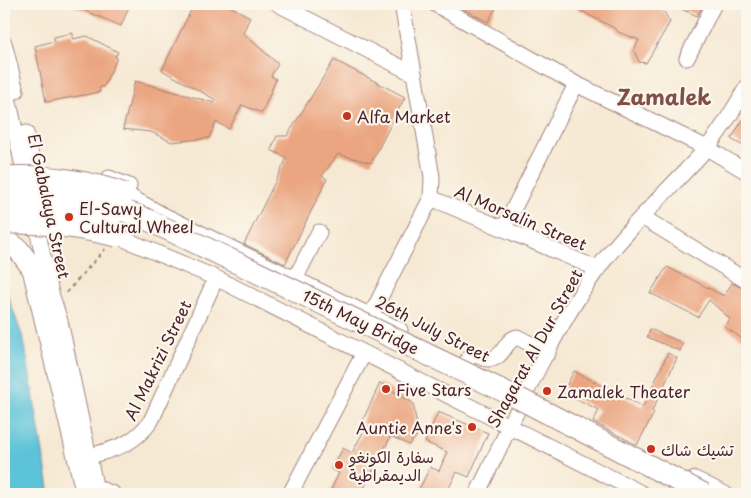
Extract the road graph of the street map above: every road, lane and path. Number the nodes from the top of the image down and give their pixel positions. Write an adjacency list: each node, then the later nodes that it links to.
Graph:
1 (278, 4): 7 (street)
2 (402, 4): 7 (street)
3 (435, 4): 9 (street)
4 (714, 4): 6 (street)
5 (4, 43): 11 (street)
6 (687, 58)
7 (414, 74): 18 (street)
8 (4, 80): 11 (street)
9 (576, 84): 12 (street); 22 (street)
10 (747, 87): 12 (street, Shagarat Al Dur Street)
11 (13, 97): 30 (street, El Gabalaya Street); 32 (street, El Gabalaya Street)
12 (707, 148): 13 (street); 20 (street, Shagarat Al Dur Street)
13 (747, 172)
14 (4, 177): 17 (highway, bridge)
15 (109, 178): 17 (street)
16 (4, 191): 45 (highway, 15th May Bridge, bridge)
17 (125, 194): 28 (street, 26th July Street)
18 (431, 198): 22 (street, Al Morsalin Street); 31 (street)
19 (4, 208): 44 (highway, 15th May Bridge, bridge)
20 (642, 217): 26 (street, Shagarat Al Dur Street); 29 (street)
21 (4, 223): 24 (highway, bridge)
22 (504, 228): 26 (street, Al Morsalin Street)
23 (319, 232): 28 (street)
24 (117, 236): 27 (street); 30 (path)
25 (4, 239): 39 (highway)
26 (598, 269): 34 (street, Shagarat Al Dur Street)
27 (216, 278): 33 (street); 38 (street, Al Makrizi Street)
28 (295, 279): 31 (street, 26th July Street)
29 (747, 281)
30 (60, 300): 32 (street, El Gabalaya Street)
31 (371, 315): 35 (street, 26th July Street)
32 (60, 321): 38 (street, El Gabalaya Street)
33 (364, 353): 37 (street); 41 (street)
34 (548, 353): 35 (street); 36 (street, Shagarat Al Dur Street)
35 (465, 364): 36 (street, 26th July Street)
36 (526, 394): 37 (street, Shagarat Al Dur Street); 46 (street, 26th July Street)
37 (511, 426): 42 (street, Shagarat Al Dur Street); 43 (street)
38 (90, 456): 39 (street, El Gabalaya Street)
39 (93, 492): 40 (street)
40 (112, 494)
41 (290, 494)
42 (478, 494)
43 (643, 494)
44 (674, 494)
45 (704, 494)
46 (725, 494)

